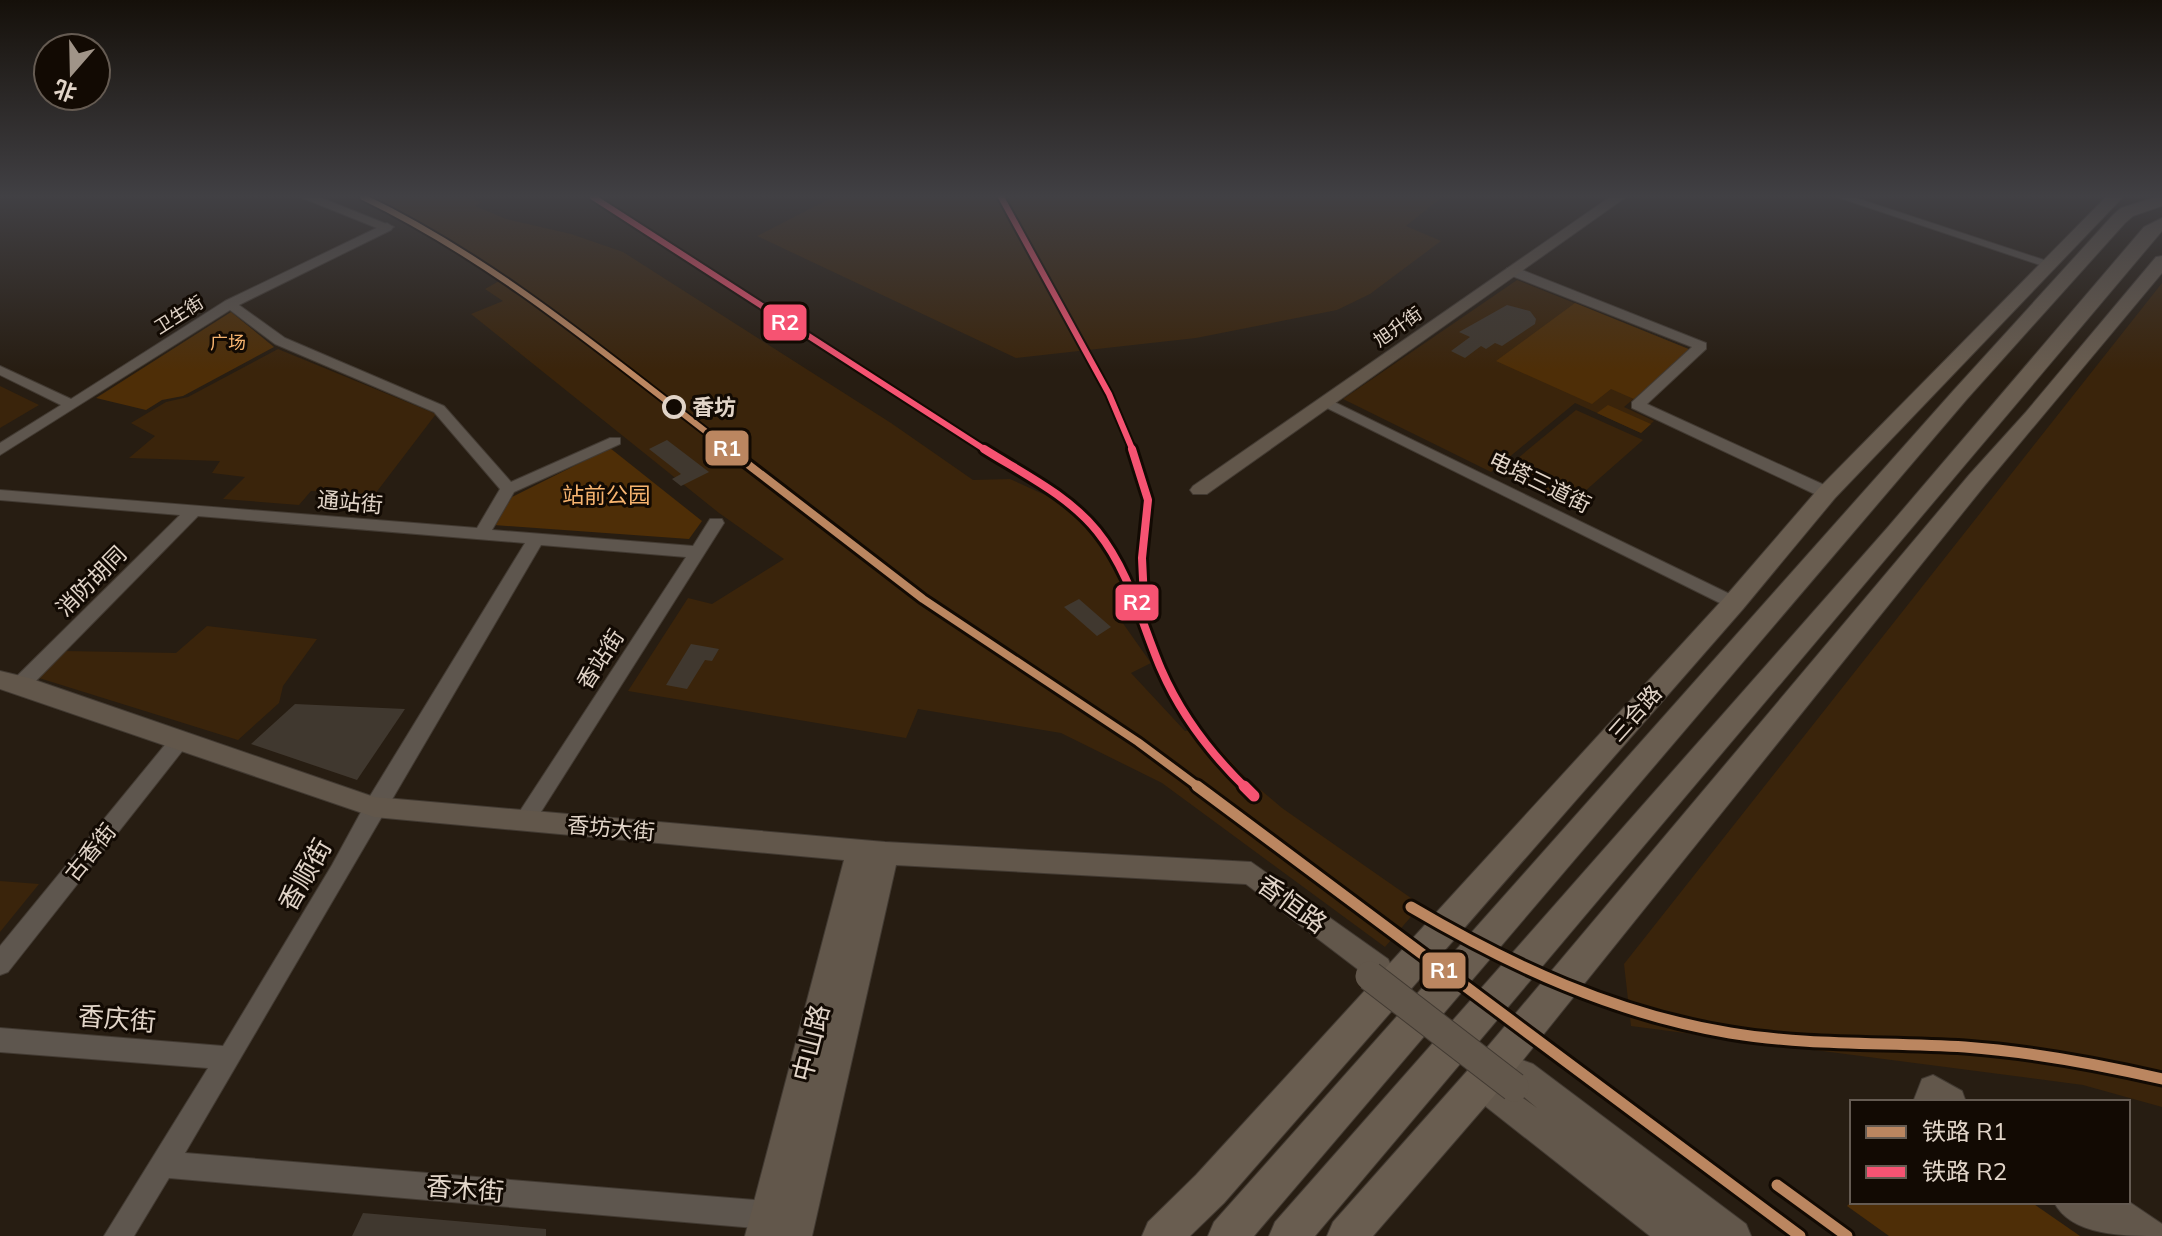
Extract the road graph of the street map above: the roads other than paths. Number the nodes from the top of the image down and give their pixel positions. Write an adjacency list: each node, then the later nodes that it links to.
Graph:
1 (331, 255): 10 (street, 卫生街)
2 (1536, 255): 9 (main road, 旭升街)
3 (2021, 255): 8 (street)
4 (2056, 255): 8 (highway, 三合路)
5 (2087, 255): 13 (highway, 三合路)
6 (2130, 255): 25 (highway)
7 (2162, 261): 18 (highway)
8 (2047, 263): 11 (highway, 三合路)
9 (1512, 271): 14 (main road, 旭升街); 21 (street)
10 (230, 304): 15 (street, 卫生街); 19 (street)
11 (1982, 330): 13 (highway); 21 (highway, 三合路)
12 (0, 370): 15 (street)
13 (1960, 395): 47 (highway, 三合路)
14 (1326, 402): 20 (main road, 旭升街); 29 (street, 电塔三道街)
15 (72, 405): 17 (street, 卫生街)
16 (615, 441): 19 (street)
17 (0, 450)
18 (1977, 480): 25 (highway); 40 (highway)
19 (508, 489): 26 (street)
20 (1200, 490)
21 (1827, 493): 29 (highway, 三合路)
22 (0, 495): 23 (street, 通站街)
23 (194, 511): 26 (street, 通站街); 30 (street, 消防胡同)
24 (716, 523): 28 (street, 香站街)
25 (1897, 533): 51 (highway)
26 (481, 535): 27 (street, 通站街)
27 (536, 539): 28 (street, 通站街); 32 (street, 香顺街)
28 (697, 552): 33 (street, 香站街)
29 (1734, 603): 50 (highway, 三合路)
30 (10, 682): 31 (main road, 香坊大街)
31 (180, 740): 32 (main road, 香坊大街); 36 (street, 古香街)
32 (374, 807): 33 (main road, 香坊大街); 38 (street, 香顺街)
33 (525, 820): 34 (main road, 香坊大街)
34 (872, 852): 35 (main road, 香坊大街); 46 (main road, 中山路); 49 (main road, 中山路)
35 (1242, 874): 39 (main road, 香恒路, bridge)
36 (0, 964)
37 (0, 1040): 38 (street, 香庆街)
38 (229, 1058): 43 (street, 香顺街)
39 (1518, 1081): 54 (main road, 香恒路); 55 (main road, 香恒路)
40 (1481, 1083): 52 (highway); 53 (main road)
41 (1929, 1100): 42 (main road)
42 (1948, 1100)
43 (162, 1164): 46 (street, 香木街); 48 (street, 香顺街)
44 (2073, 1204): 56 (main road)
45 (2104, 1204): 57 (main road)
46 (765, 1226)
47 (1235, 1229)
48 (118, 1236)
49 (795, 1236)
50 (1162, 1236)
51 (1289, 1236)
52 (1347, 1236)
53 (1677, 1236)
54 (1706, 1236)
55 (1734, 1236)
56 (2121, 1236)
57 (2151, 1236)

